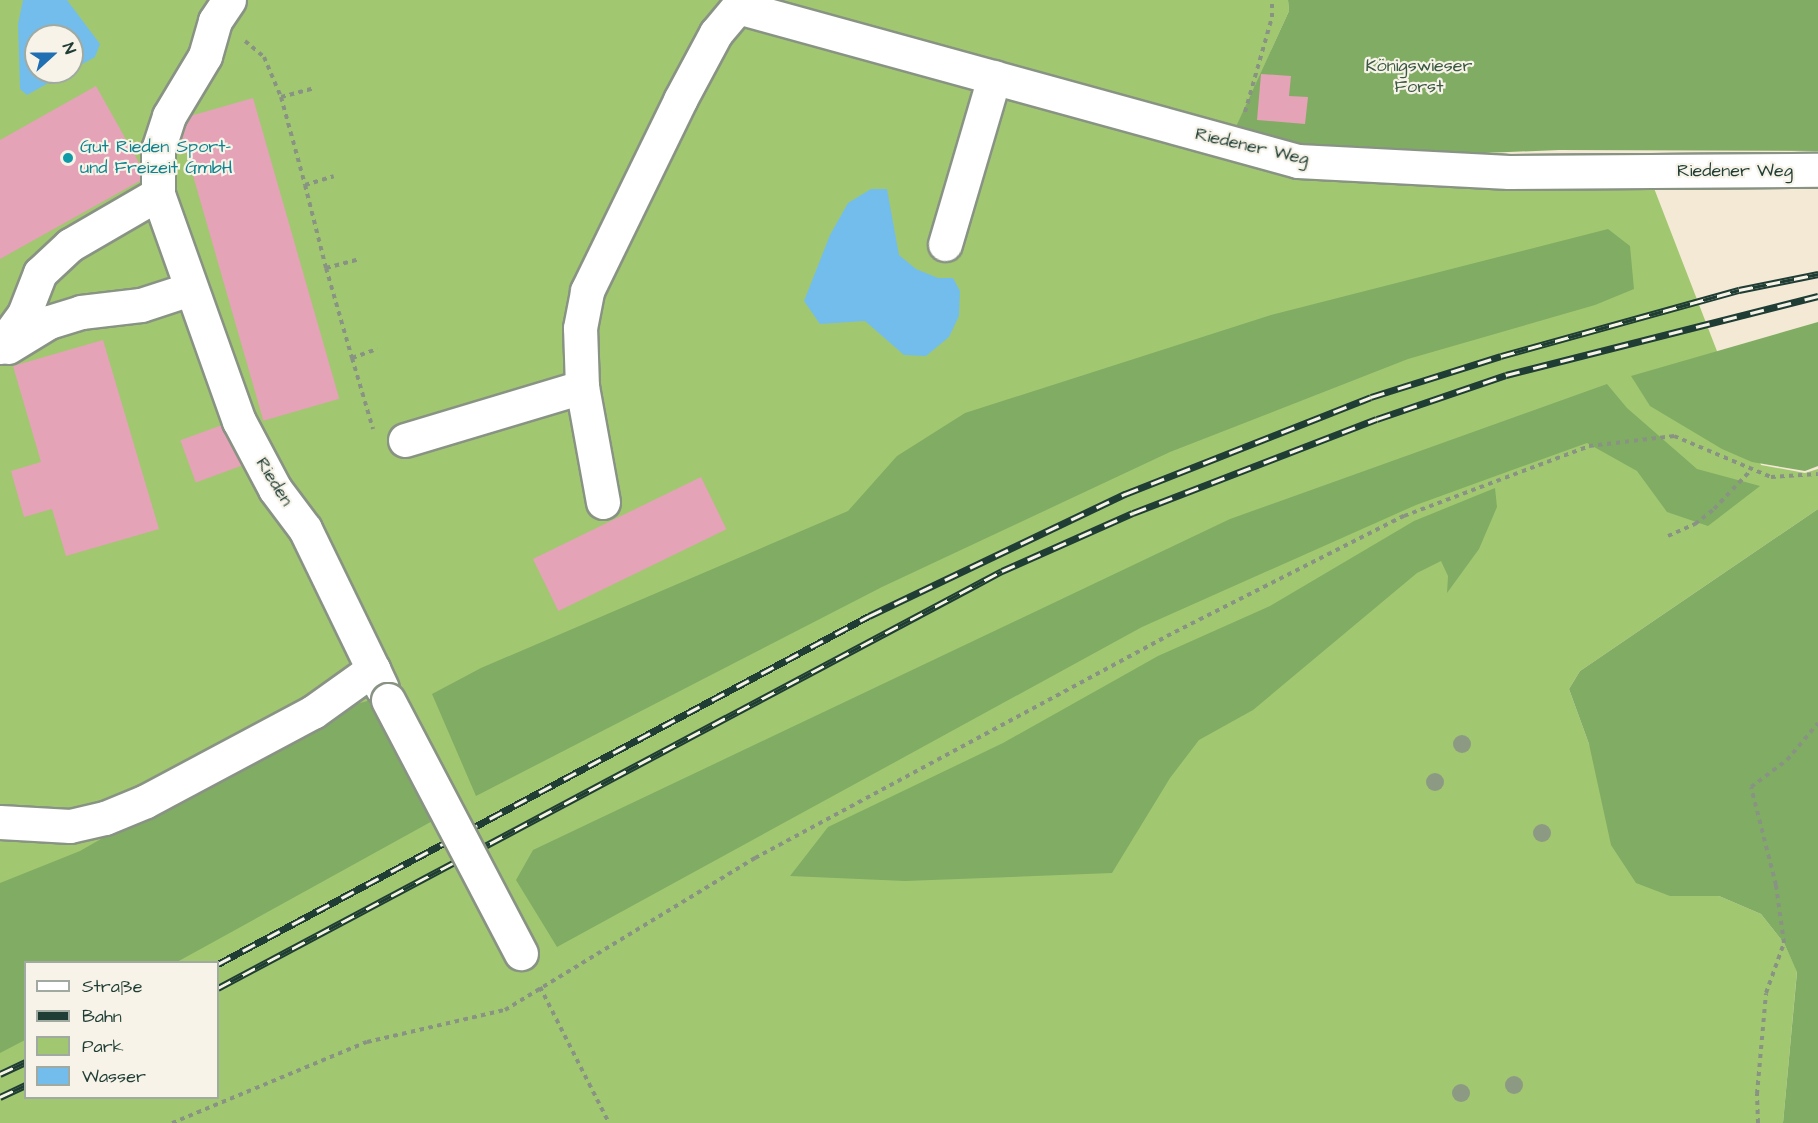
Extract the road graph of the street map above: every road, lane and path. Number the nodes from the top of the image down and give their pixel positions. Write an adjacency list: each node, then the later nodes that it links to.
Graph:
1 (1272, 0): 6 (path)
2 (222, 10): 5 (path); 10 (street, Rieden)
3 (994, 77): 6 (street, Riedener Weg); 11 (street); 19 (street, Riedener Weg)
4 (314, 88): 5 (path)
5 (281, 97): 9 (path)
6 (1228, 144): 7 (street, Riedener Weg)
7 (1818, 170)
8 (334, 176): 9 (path)
9 (305, 185): 13 (path)
10 (158, 194): 14 (street, Rieden); 15 (street)
11 (945, 244)
12 (359, 259): 13 (path)
13 (326, 268): 18 (path)
14 (189, 289): 17 (street); 25 (street, Rieden)
15 (0, 347)
16 (377, 349): 18 (path)
17 (0, 352)
18 (352, 358): 20 (path)
19 (582, 387): 20 (street); 23 (street)
20 (405, 440)
21 (1751, 470): 22 (path); 24 (path); 29 (path)
22 (1818, 474)
23 (603, 502)
24 (1668, 536)
25 (367, 655): 27 (street); 28 (street, Rieden, bridge)
26 (1818, 723): 32 (path)
27 (0, 822)
28 (520, 953): 29 (path)
29 (541, 988): 30 (path); 31 (path)
30 (172, 1123)
31 (609, 1123)
32 (1758, 1123)

